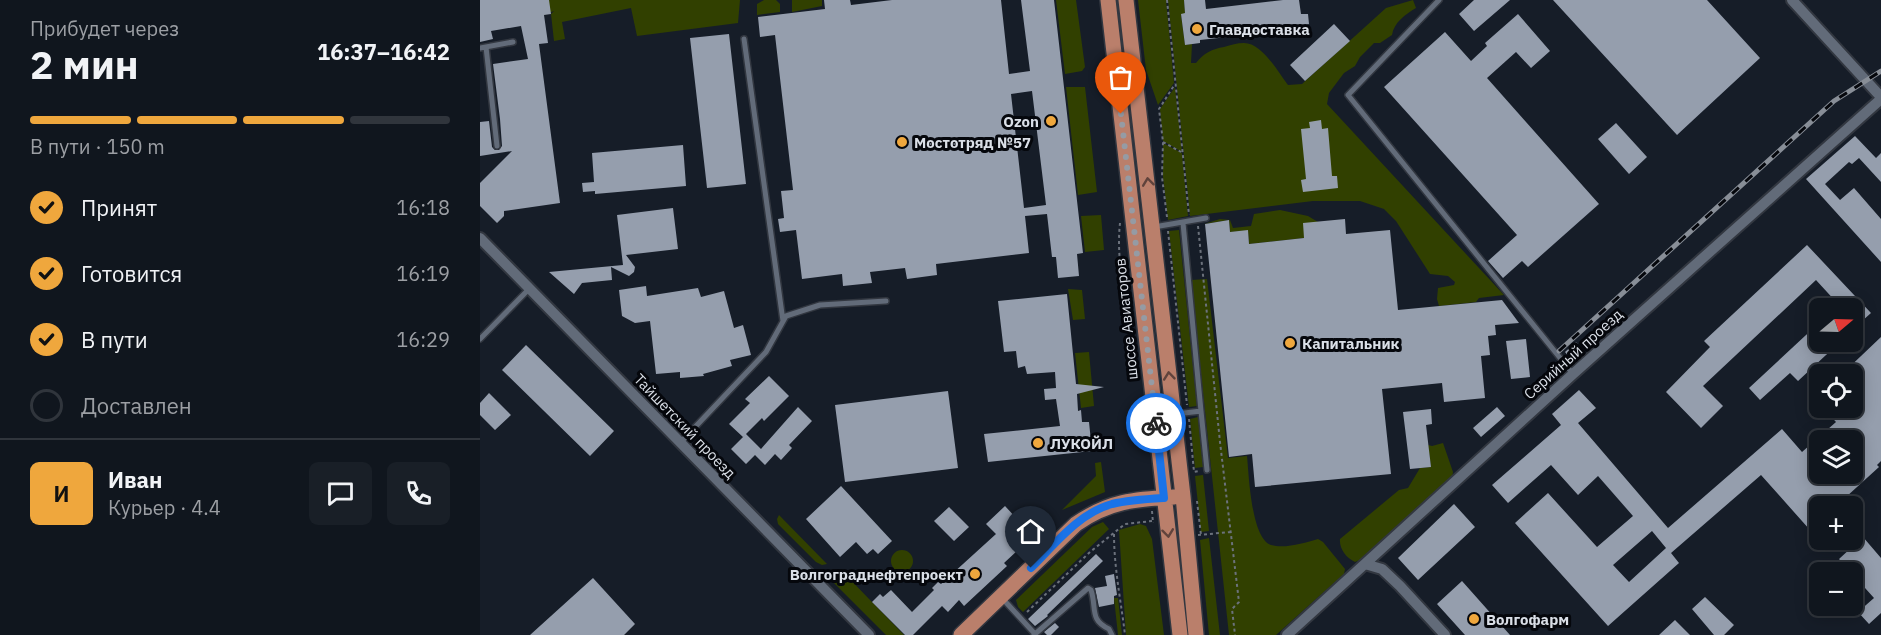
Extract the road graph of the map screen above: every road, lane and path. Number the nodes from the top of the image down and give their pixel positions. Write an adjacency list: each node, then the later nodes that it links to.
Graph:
1 (1108, 0): 29 (main road, шоссе Авиаторов)
2 (1126, 0): 16 (main road, one-way to 2)
3 (1167, 0): 9 (path)
4 (1439, 0): 22 (lane)
5 (1792, 0): 10 (street)
6 (744, 39): 20 (lane)
7 (513, 42): 8 (lane)
8 (483, 47): 12 (lane)
9 (1175, 84): 11 (path); 13 (path)
10 (1881, 98): 22 (street, Серийный проезд)
11 (1163, 142): 13 (path); 16 (path)
12 (497, 146)
13 (1182, 153): 15 (path)
14 (1206, 218): 15 (lane)
15 (1185, 224): 16 (lane); 16 (path); 23 (lane); 42 (path)
16 (1163, 228): 24 (main road, one-way to 16); 24 (path)
17 (480, 238): 18 (street, Тайшетский проезд)
18 (529, 289): 21 (lane); 25 (street, Тайшетский проезд)
19 (886, 301): 20 (lane)
20 (783, 321): 25 (lane)
21 (480, 339)
22 (1573, 374): 32 (street, Серийный проезд)
23 (1201, 411): 24 (lane); 26 (lane)
24 (1181, 413): 27 (path); 28 (main road)
25 (680, 443): 35 (street, Тайшетский проезд)
26 (1207, 470)
27 (1194, 472)
28 (1183, 496): 29 (main road); 41 (main road)
29 (1164, 498): 33 (main road); 40 (main road, шоссе Авиаторов, one-way to 40)
30 (1153, 520): 31 (path)
31 (1114, 533): 34 (path); 39 (path)
32 (1365, 564): 43 (street, Серийный проезд); 44 (street)
33 (1001, 597): 34 (lane); 36 (main road)
34 (1020, 618): 37 (lane)
35 (869, 635)
36 (961, 635)
37 (1034, 635): 38 (lane)
38 (1112, 635)
39 (1125, 635)
40 (1180, 635)
41 (1196, 635)
42 (1235, 635)
43 (1287, 635)
44 (1445, 635)

